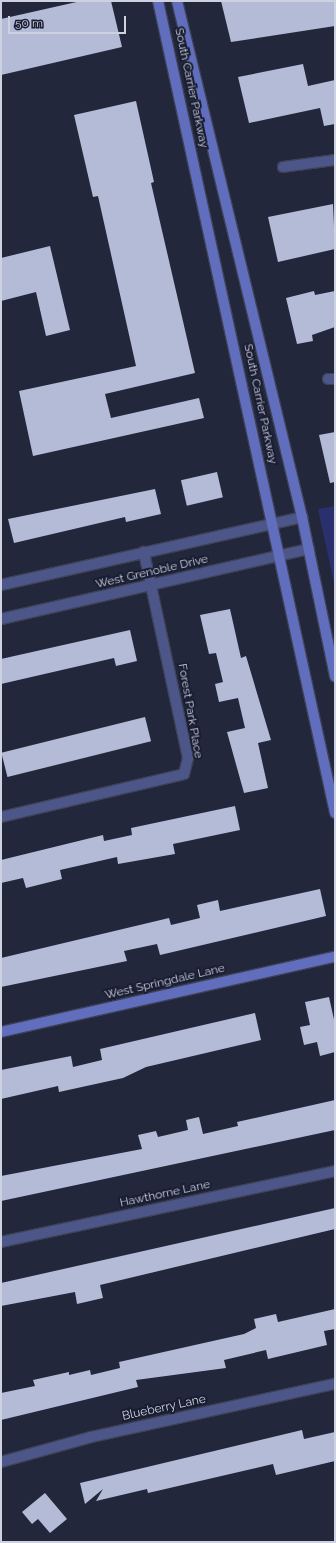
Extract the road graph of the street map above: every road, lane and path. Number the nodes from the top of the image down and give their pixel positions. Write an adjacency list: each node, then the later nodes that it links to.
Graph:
1 (158, 1): 6 (main road, South Carrier Parkway)
2 (177, 1): 5 (main road, South Carrier Parkway)
3 (335, 160): 4 (street)
4 (283, 167)
5 (302, 517): 6 (street, West Grenoble Drive); 7 (main road, South Carrier Parkway)
6 (273, 523): 8 (street, West Grenoble Drive); 9 (main road, South Carrier Parkway)
7 (309, 549): 9 (street, West Grenoble Drive); 13 (main road, South Carrier Parkway)
8 (144, 552): 10 (street, West Grenoble Drive); 11 (street)
9 (280, 555): 11 (street, West Grenoble Drive); 14 (main road, South Carrier Parkway)
10 (1, 585)
11 (152, 585): 12 (street, West Grenoble Drive); 15 (street, Forest Park Place)
12 (1, 619)
13 (335, 677)
14 (335, 813)
15 (1, 817)
16 (335, 958): 17 (main road, West Springdale Lane)
17 (1, 1032)
18 (335, 1171): 19 (street, Hawthorne Lane)
19 (1, 1242)
20 (335, 1384): 21 (street, Blueberry Lane)
21 (1, 1462)

